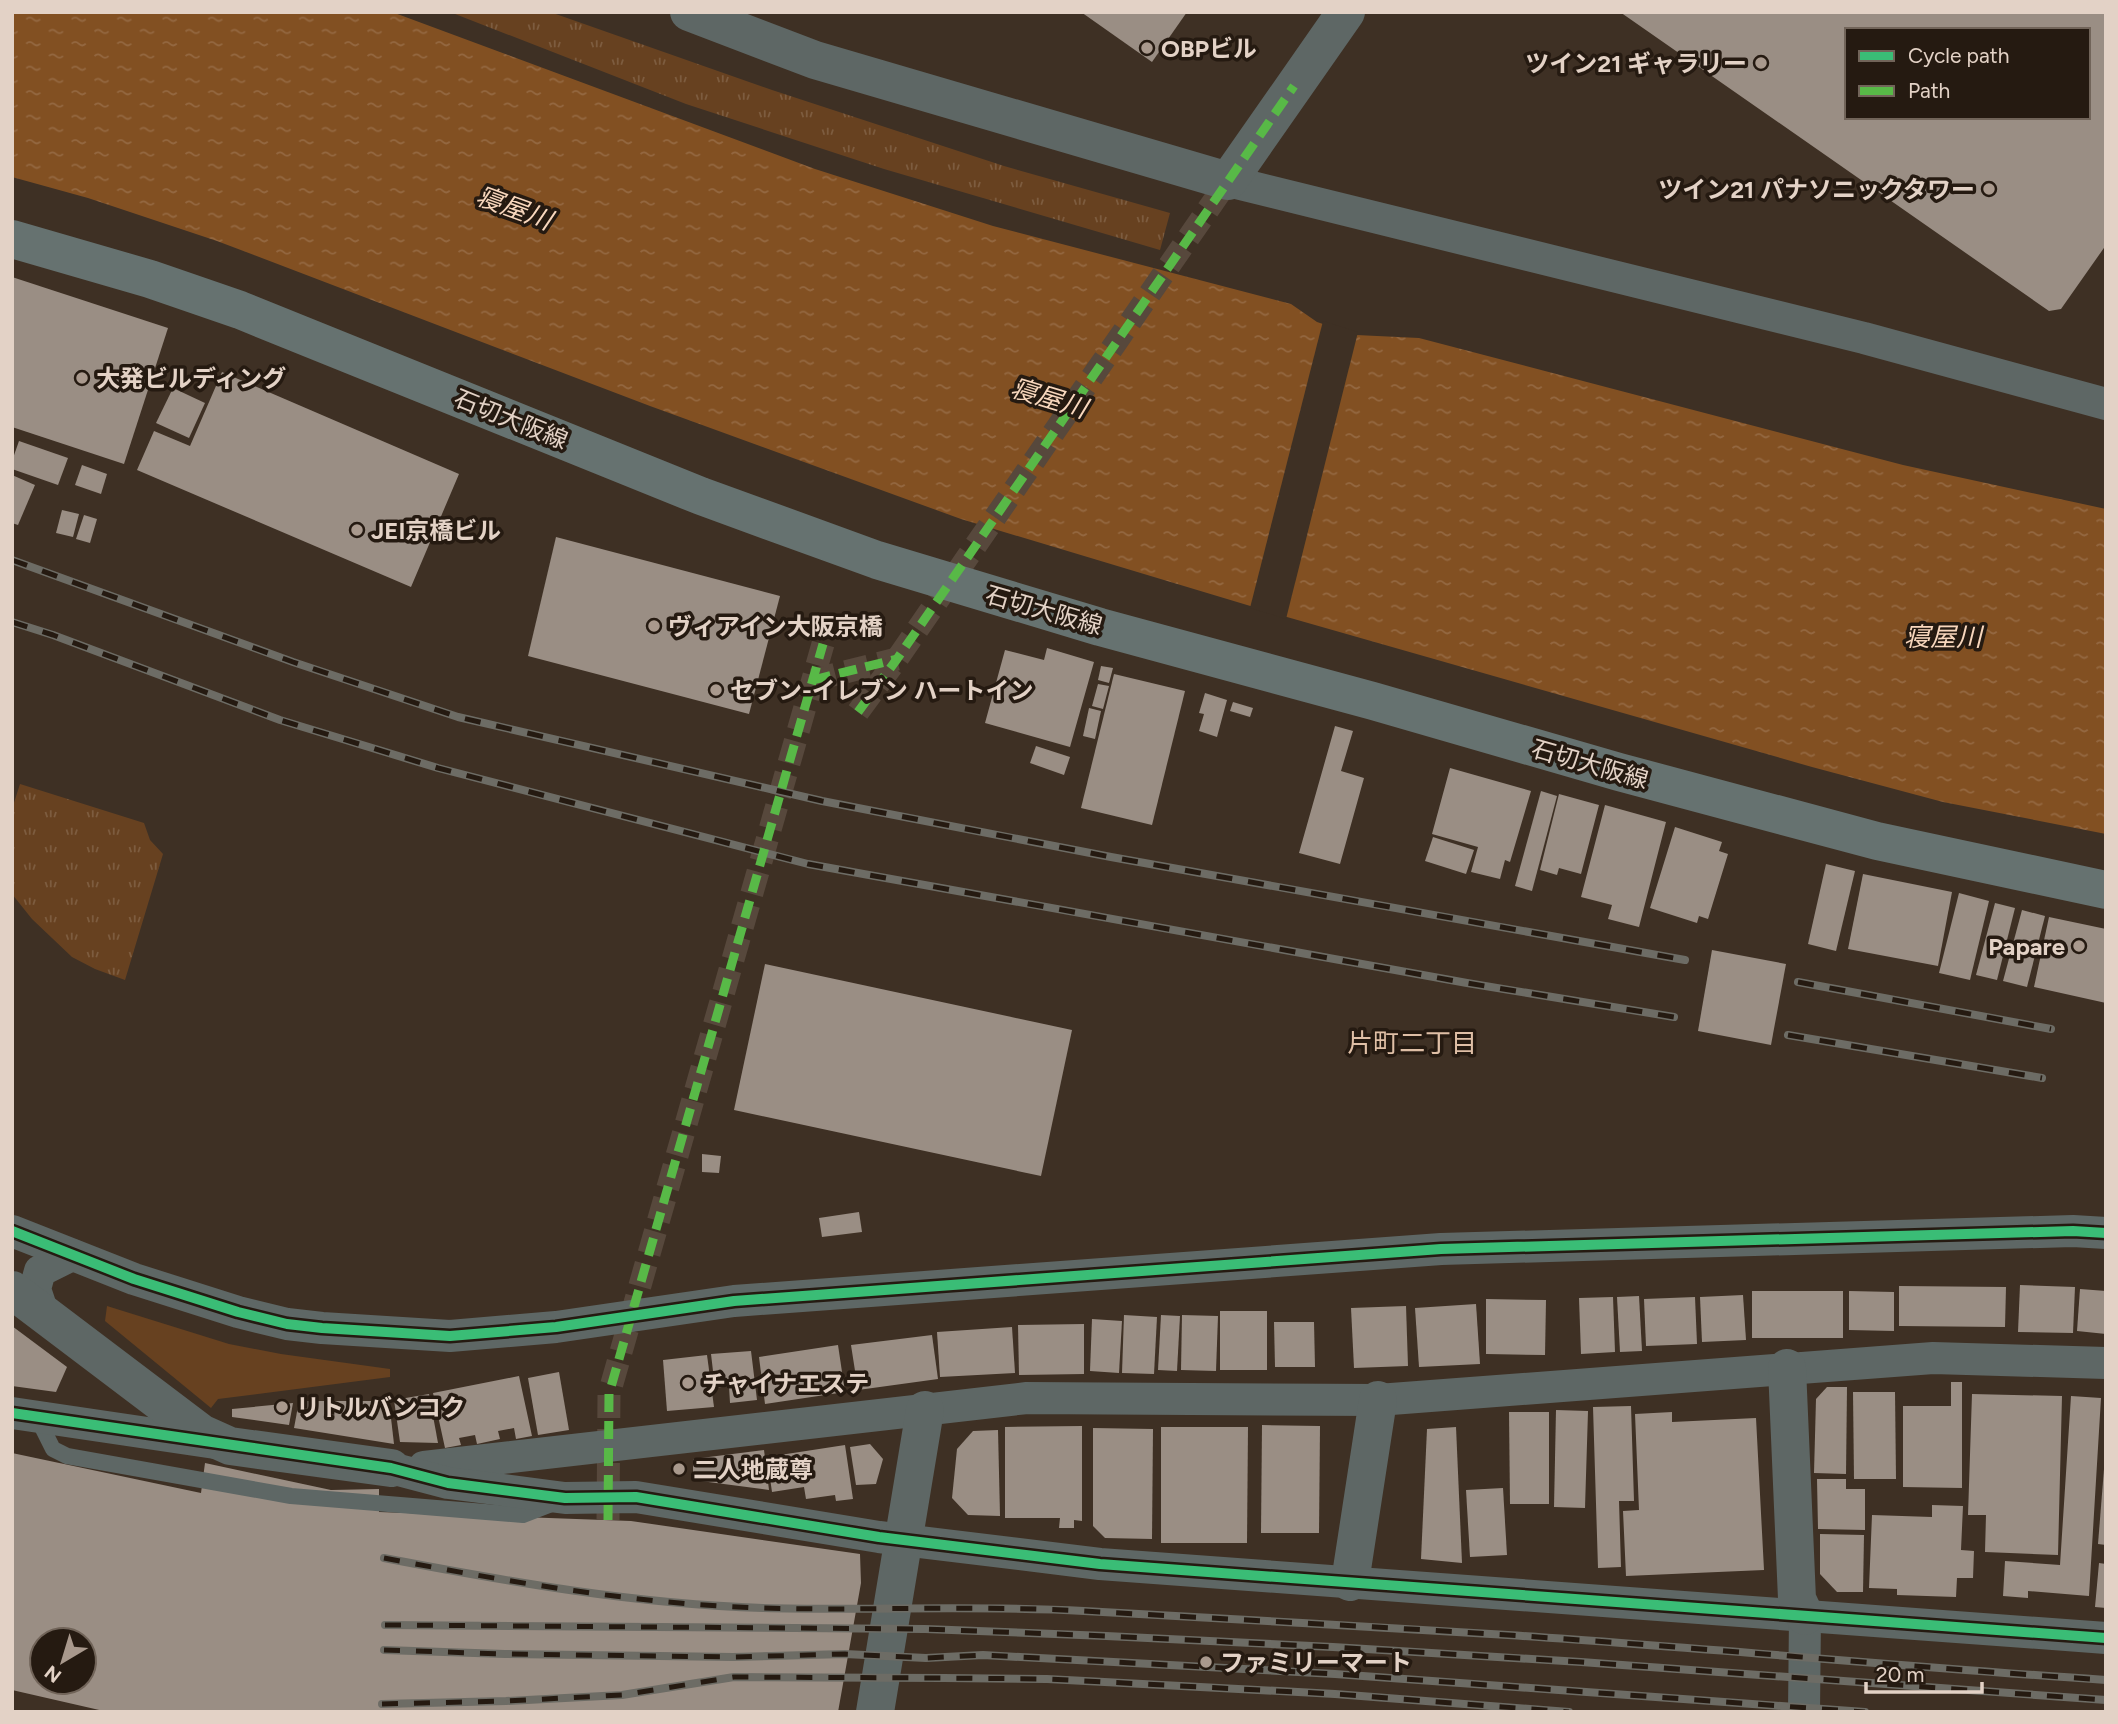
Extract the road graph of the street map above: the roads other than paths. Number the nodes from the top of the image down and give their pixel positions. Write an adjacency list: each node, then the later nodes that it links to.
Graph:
1 (690, 12): 3 (street)
2 (1346, 12): 3 (street)
3 (1228, 181): 5 (street)
4 (12, 239): 6 (main road, 石切大阪線)
5 (2106, 404)
6 (2106, 890)
7 (12, 1231): 9 (street)
8 (2106, 1233): 9 (street)
9 (72, 1255): 11 (street)
10 (12, 1290): 11 (street)
11 (43, 1313): 17 (street)
12 (2106, 1363): 13 (street)
13 (1787, 1368): 14 (street); 22 (street)
14 (1378, 1400): 15 (street); 21 (street)
15 (925, 1410): 18 (street); 20 (street)
16 (24, 1414): 17 (street); 19 (lane)
17 (230, 1446): 18 (street)
18 (391, 1468): 19 (street)
19 (565, 1498): 20 (street)
20 (904, 1541): 21 (street); 24 (street)
21 (1350, 1582): 22 (street)
22 (1805, 1616): 23 (street); 25 (street)
23 (2106, 1637)
24 (875, 1712)
25 (1804, 1712)

